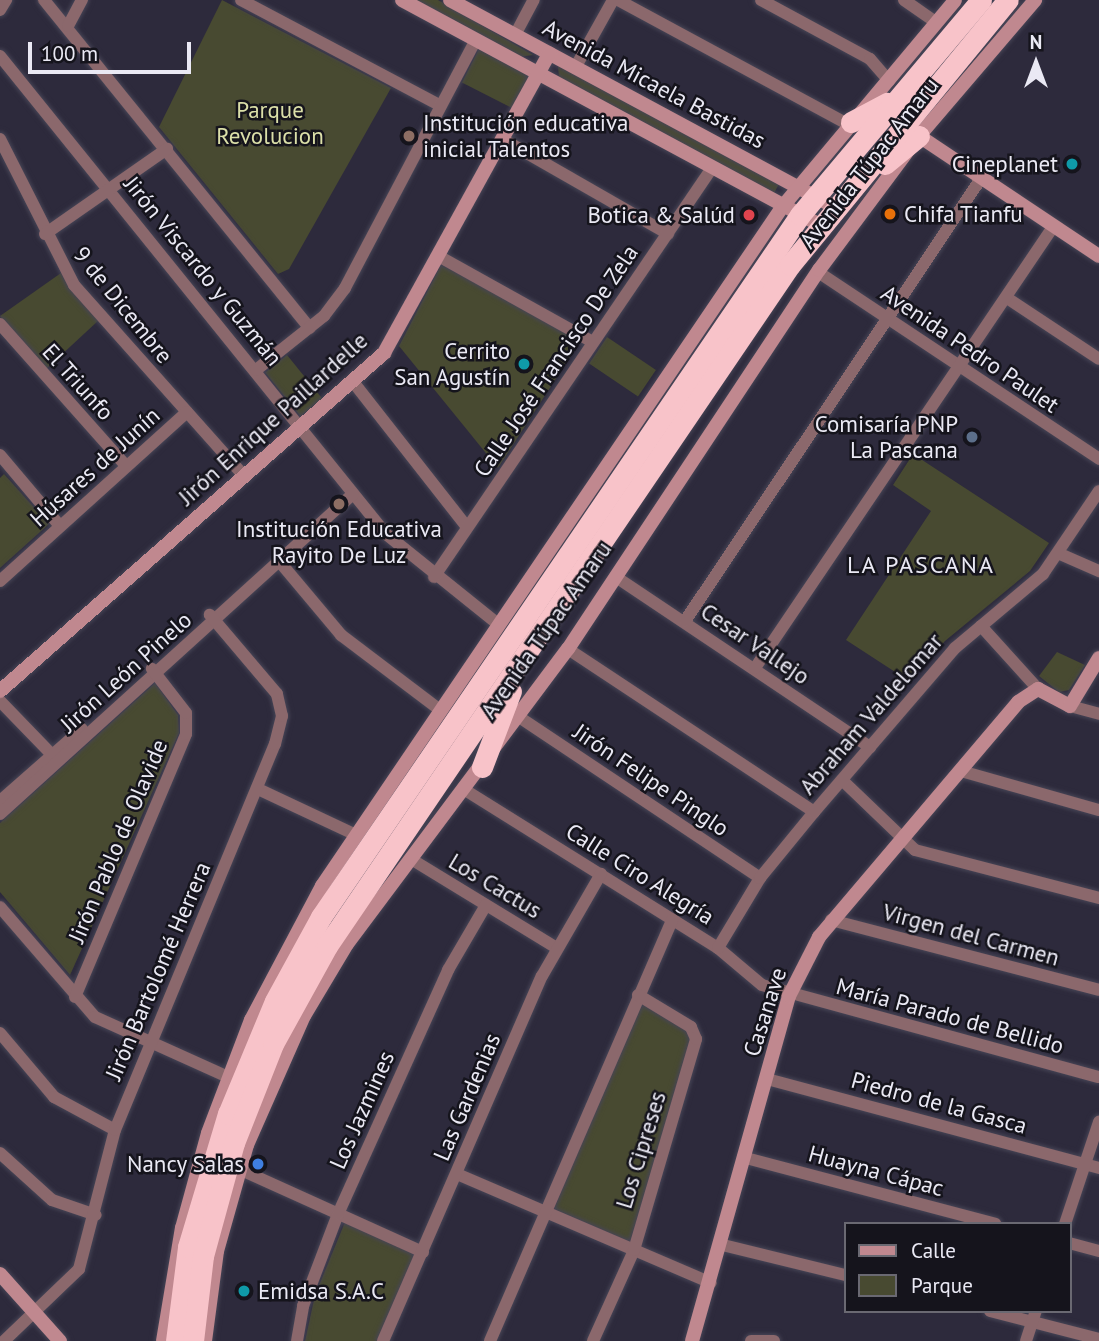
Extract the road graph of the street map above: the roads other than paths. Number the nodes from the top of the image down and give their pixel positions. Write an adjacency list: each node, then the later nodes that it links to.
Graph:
1 (6, 0): 16 (street)
2 (44, 0): 18 (street)
3 (82, 0): 18 (street)
4 (241, 0): 26 (street)
5 (402, 0): 20 (main road, Avenida Micaela Bastidas)
6 (534, 0): 19 (street)
7 (612, 0): 23 (street)
8 (618, 0): 27 (street)
9 (761, 0): 25 (street)
10 (904, 0): 17 (street)
11 (955, 0): 17 (main road, Avenida Túpac Amaru)
12 (981, 0): 25 (highway, Avenida Túpac Amaru)
13 (1008, 0): 37 (highway, Avenida Túpac Amaru)
14 (1035, 0): 28 (main road, Avenida Túpac Amaru)
15 (456, 1): 19 (main road, Avenida Micaela Bastidas)
16 (0, 10)
17 (937, 23): 25 (main road, Avenida Túpac Amaru)
18 (68, 26): 31 (street)
19 (515, 35): 21 (main road, Avenida Micaela Bastidas)
20 (476, 40): 24 (main road, Avenida Micaela Bastidas); 26 (street)
21 (549, 54): 23 (main road, Avenida Micaela Bastidas); 24 (main road, Jirón Enrique Paillardelle)
22 (0, 56): 35 (street, Jirón Viscardo y Guzmán)
23 (575, 68): 36 (main road, Avenida Micaela Bastidas)
24 (538, 74): 30 (main road, Jirón Enrique Paillardelle); 33 (main road, Avenida Micaela Bastidas)
25 (894, 89): 27 (highway); 36 (highway, Avenida Túpac Amaru)
26 (441, 106): 49 (street)
27 (850, 124): 36 (main road, Avenida Túpac Amaru)
28 (919, 136): 34 (main road); 37 (highway); 45 (main road, Avenida Túpac Amaru)
29 (0, 139): 32 (street, 9 de Dicembre)
30 (504, 140): 42 (street); 44 (main road, Jirón Enrique Paillardelle)
31 (167, 149): 35 (street); 49 (street)
32 (4, 156): 41 (street, 9 de Dicembre)
33 (712, 168): 38 (main road, Avenida Micaela Bastidas); 42 (street, Calle José Francisco De Zela)
34 (980, 180): 40 (main road); 47 (street)
35 (112, 191): 41 (street); 53 (street, Jirón Viscardo y Guzmán)
36 (806, 192): 37 (main road, Avenida Micaela Bastidas); 38 (highway, Avenida Túpac Amaru)
37 (842, 201): 39 (highway, Avenida Túpac Amaru)
38 (792, 210): 39 (main road, Avenida Micaela Bastidas); 73 (main road, Avenida Túpac Amaru); 146 (highway, Avenida Túpac Amaru)
39 (821, 226): 76 (highway, Avenida Túpac Amaru)
40 (1053, 228): 43 (main road); 46 (street)
41 (45, 234): 55 (street, 9 de Dicembre)
42 (668, 234): 50 (street, Calle José Francisco De Zela)
43 (1099, 256)
44 (440, 257): 50 (street); 54 (main road, Jirón Enrique Paillardelle)
45 (818, 272): 47 (street, Avenida Pedro Paulet); 69 (main road, Avenida Túpac Amaru)
46 (1007, 298): 51 (street); 52 (street)
47 (887, 319): 52 (street, Avenida Pedro Paulet); 72 (street)
48 (0, 324): 59 (street, El Triunfo)
49 (310, 328): 53 (street)
50 (593, 342): 64 (street, Calle José Francisco De Zela)
51 (1099, 359)
52 (959, 369): 57 (street, Avenida Pedro Paulet); 78 (street)
53 (256, 370): 56 (street, Jirón Viscardo y Guzmán)
54 (354, 383): 56 (main road, Jirón Enrique Paillardelle); 64 (street)
55 (187, 412): 59 (street, Húsares de Junín); 60 (street, 9 de Dicembre)
56 (300, 429): 60 (main road, Jirón Enrique Paillardelle); 62 (street, Jirón Viscardo y Guzmán)
57 (1099, 459)
58 (2, 463): 63 (street)
59 (127, 466): 63 (street, Húsares de Junín)
60 (244, 476): 81 (main road, Jirón Enrique Paillardelle)
61 (1099, 491): 65 (street, Abraham Valdelomar)
62 (353, 494): 66 (street, Jirón León Pinelo); 68 (street, Jirón Viscardo y Guzmán)
63 (60, 526): 70 (street, Húsares de Junín)
64 (467, 527): 68 (street, Calle José Francisco De Zela)
65 (1060, 554): 67 (street); 74 (street, Abraham Valdelomar)
66 (279, 561): 71 (street, Jirón León Pinelo); 84 (street)
67 (1099, 571)
68 (434, 577): 73 (street, Jirón Viscardo y Guzmán)
69 (616, 577): 72 (street, Cesar Vallejo); 75 (main road, Avenida Túpac Amaru)
70 (0, 580)
71 (213, 618): 79 (street, Jirón León Pinelo); 92 (street, Jirón Bartolomé Herrera)
72 (685, 621): 78 (street, Cesar Vallejo)
73 (498, 624): 84 (main road, Avenida Túpac Amaru)
74 (981, 626): 80 (street); 87 (street, Abraham Valdelomar)
75 (568, 649): 86 (main road, Avenida Túpac Amaru); 96 (street)
76 (525, 656): 89 (highway); 147 (highway, Avenida Túpac Amaru)
77 (1099, 658): 83 (main road)
78 (755, 668): 87 (street, Cesar Vallejo)
79 (154, 671): 88 (street, Jirón León Pinelo); 113 (street, Jirón Pablo de Olavide)
80 (1038, 688): 83 (main road); 90 (main road, Casanave)
81 (0, 691)
82 (0, 701): 88 (street)
83 (1070, 706): 85 (street)
84 (440, 710): 98 (main road, Avenida Túpac Amaru)
85 (1099, 714)
86 (519, 718): 89 (main road, Avenida Túpac Amaru); 102 (street, Jirón Felipe Pinglo)
87 (870, 747): 91 (street, Abraham Valdelomar)
88 (55, 758): 94 (street, Jirón León Pinelo); 97 (street, Jirón León Pinelo)
89 (482, 767): 93 (main road, Avenida Túpac Amaru)
90 (961, 771): 95 (street); 99 (main road, Casanave)
91 (842, 780): 96 (street, Abraham Valdelomar); 99 (street)
92 (258, 789): 98 (street); 115 (street, Jirón Bartolomé Herrera)
93 (465, 790): 100 (main road, Avenida Túpac Amaru); 101 (street, Calle Ciro Alegría)
94 (0, 802)
95 (1099, 810)
96 (814, 812): 102 (street, Abraham Valdelomar)
97 (0, 814)
98 (356, 835): 116 (main road, Avenida Túpac Amaru)
99 (901, 840): 103 (street); 107 (main road, Casanave)
100 (411, 859): 104 (street, Los Cactus); 124 (main road, Avenida Túpac Amaru)
101 (601, 874): 106 (street, Calle Ciro Alegría); 108 (street, Las Gardenias)
102 (760, 878): 109 (street, Abraham Valdelomar)
103 (1099, 898)
104 (486, 905): 108 (street, Los Cactus); 127 (street, Los Jazmines)
105 (0, 907): 113 (street)
106 (672, 920): 109 (street, Calle Ciro Alegría); 111 (street)
107 (831, 920): 110 (street, Virgen del Carmen); 112 (main road, Casanave)
108 (557, 948): 125 (street, Las Gardenias)
109 (718, 948): 112 (street, Calle Ciro Alegría)
110 (1099, 990)
111 (638, 995): 126 (street); 133 (street, Los Cipreses)
112 (789, 996): 117 (street, María Parado de Bellido); 118 (main road, Casanave)
113 (75, 998): 115 (street)
114 (0, 1033): 120 (street)
115 (149, 1044): 116 (street); 120 (street, Jirón Bartolomé Herrera)
116 (228, 1077): 145 (main road, Avenida Túpac Amaru)
117 (1099, 1077)
118 (767, 1079): 122 (main road, Casanave); 123 (street, Piedro de la Gasca)
119 (1099, 1122): 123 (street)
120 (115, 1130): 128 (street, Jirón Bartolomé Herrera)
121 (0, 1153): 128 (street)
122 (746, 1158): 129 (street, Huayna Cápac); 132 (main road, Casanave)
123 (1093, 1166): 130 (street)
124 (239, 1169): 127 (street); 148 (main road, Avenida Túpac Amaru)
125 (457, 1174): 126 (street); 135 (street, Las Gardenias)
126 (546, 1212): 133 (street); 151 (street)
127 (338, 1214): 135 (street); 149 (street, Los Jazmines)
128 (96, 1215): 139 (street, Jirón Bartolomé Herrera)
129 (987, 1222)
130 (1066, 1222)
131 (1071, 1244): 134 (street)
132 (723, 1245): 137 (street); 138 (main road, Casanave)
133 (634, 1250): 138 (street); 152 (street, Los Cipreses)
134 (1099, 1251)
135 (423, 1252): 150 (street, Las Gardenias)
136 (0, 1274): 139 (main road)
137 (844, 1275)
138 (710, 1283): 153 (main road, Casanave)
139 (35, 1312): 143 (street, Jirón Bartolomé Herrera); 144 (main road)
140 (1005, 1313): 141 (street)
141 (1034, 1317): 142 (street); 156 (street)
142 (1099, 1339)
143 (4, 1341)
144 (60, 1341)
145 (163, 1341)
146 (176, 1341)
147 (192, 1341)
148 (205, 1341)
149 (297, 1341)
150 (383, 1341)
151 (490, 1341)
152 (593, 1341)
153 (692, 1341)
154 (751, 1341): 155 (street)
155 (774, 1341)
156 (1026, 1341)

